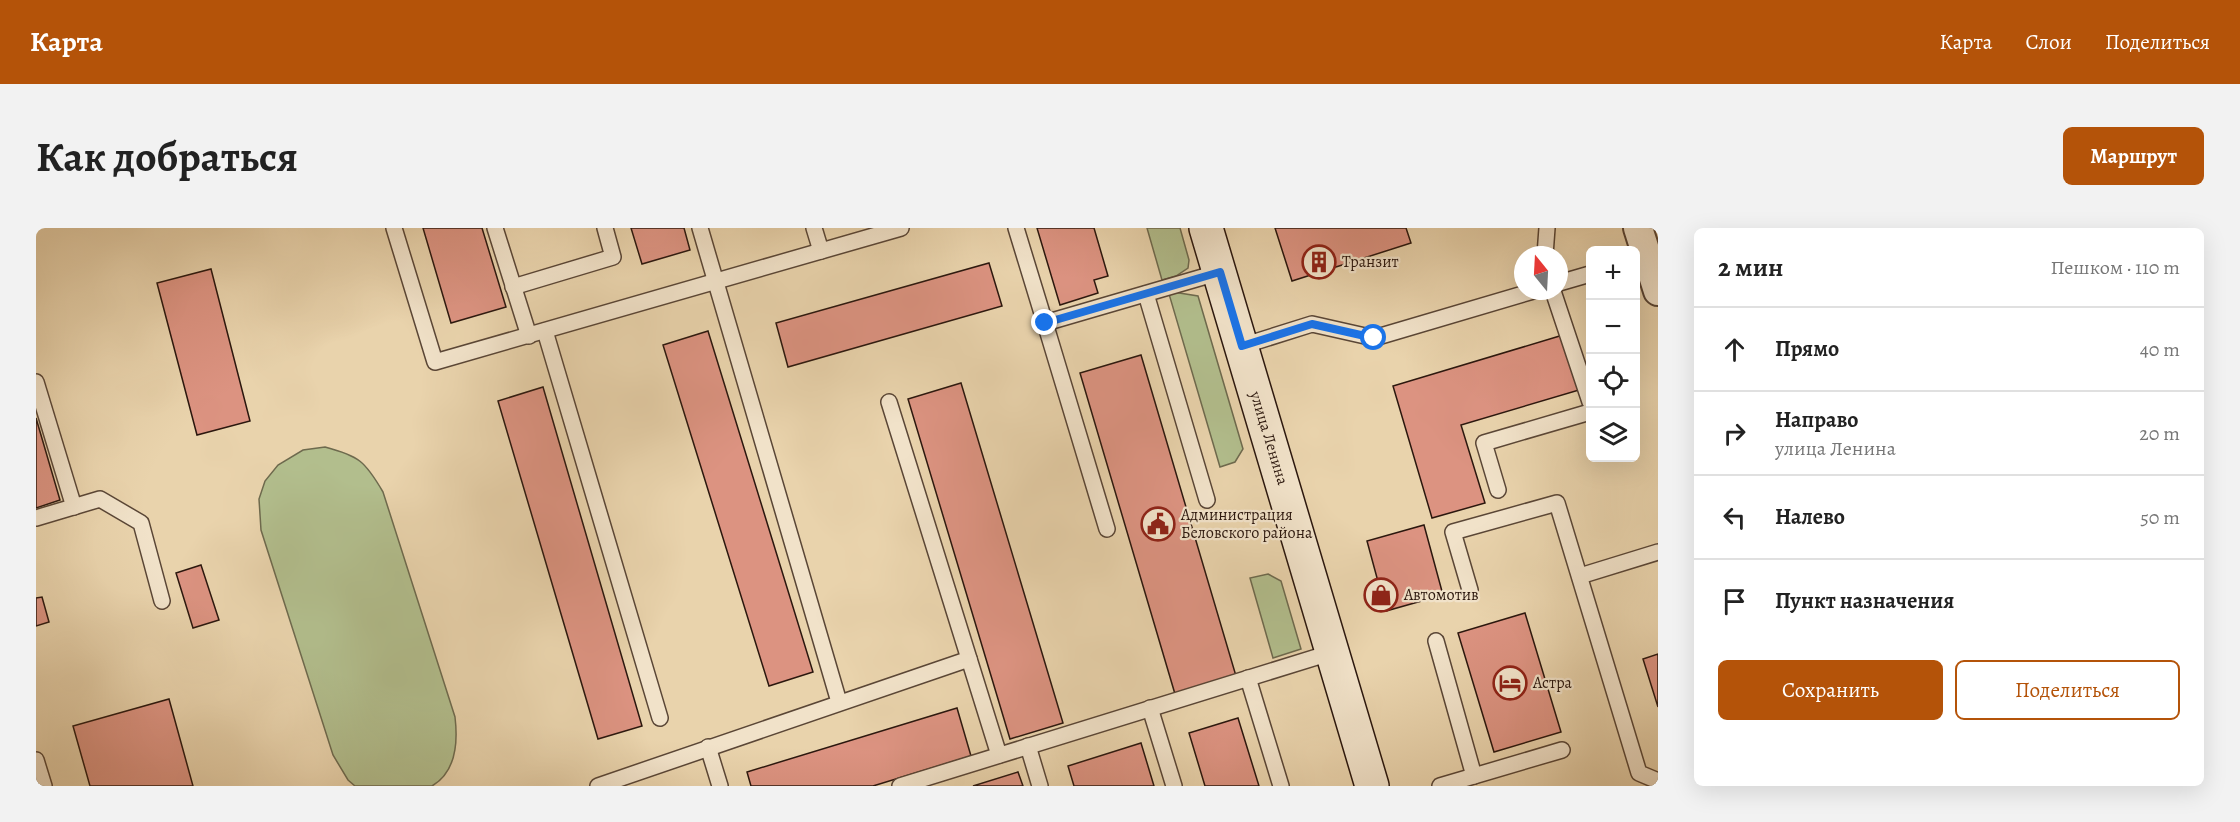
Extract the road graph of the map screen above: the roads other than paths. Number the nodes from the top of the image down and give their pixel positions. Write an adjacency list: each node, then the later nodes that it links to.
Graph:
1 (394, 228): 25 (lane)
2 (495, 228): 18 (lane)
3 (605, 228): 18 (lane)
4 (700, 228): 17 (lane)
5 (814, 228): 12 (lane)
6 (901, 228): 12 (lane)
7 (1016, 228): 23 (lane)
8 (1206, 228): 14 (street, улица Ленина)
9 (1547, 228): 11 (lane)
10 (1638, 228): 13 (street)
11 (1546, 246)
12 (821, 251): 17 (lane)
13 (1647, 257): 19 (street)
14 (1220, 272): 20 (lane); 26 (street, улица Ленина)
15 (1586, 275): 16 (lane)
16 (1568, 280)
17 (716, 281): 24 (lane); 44 (lane)
18 (513, 287): 25 (lane)
19 (1658, 291)
20 (1146, 294): 23 (lane); 32 (lane)
21 (1514, 297): 26 (lane)
22 (1556, 300): 28 (lane)
23 (1045, 323): 35 (lane)
24 (544, 331): 25 (lane); 46 (lane)
25 (529, 336)
26 (1242, 346): 41 (street, улица Ленина)
27 (36, 382): 33 (lane)
28 (1586, 390)
29 (889, 402): 42 (lane)
30 (1586, 413): 31 (lane)
31 (1498, 490)
32 (1207, 500)
33 (74, 507): 34 (lane); 39 (lane)
34 (36, 518)
35 (1107, 529)
36 (1658, 552): 37 (lane)
37 (1580, 576): 38 (lane); 53 (lane)
38 (1470, 590)
39 (162, 601)
40 (1436, 641): 52 (lane)
41 (1333, 652): 43 (lane); 61 (street, улица Ленина)
42 (969, 658): 44 (lane); 50 (lane)
43 (1248, 678): 45 (lane); 60 (lane)
44 (839, 702): 48 (lane)
45 (1150, 708): 47 (lane); 59 (lane)
46 (660, 718)
47 (1028, 746): 50 (lane); 58 (lane)
48 (708, 747): 55 (lane); 56 (lane)
49 (1562, 750): 52 (lane)
50 (999, 755): 57 (lane)
51 (36, 760): 54 (lane)
52 (1474, 776): 62 (lane)
53 (1658, 781)
54 (44, 786)
55 (598, 786)
56 (720, 786)
57 (900, 786)
58 (1040, 786)
59 (1174, 786)
60 (1281, 786)
61 (1372, 786)
62 (1440, 786)

